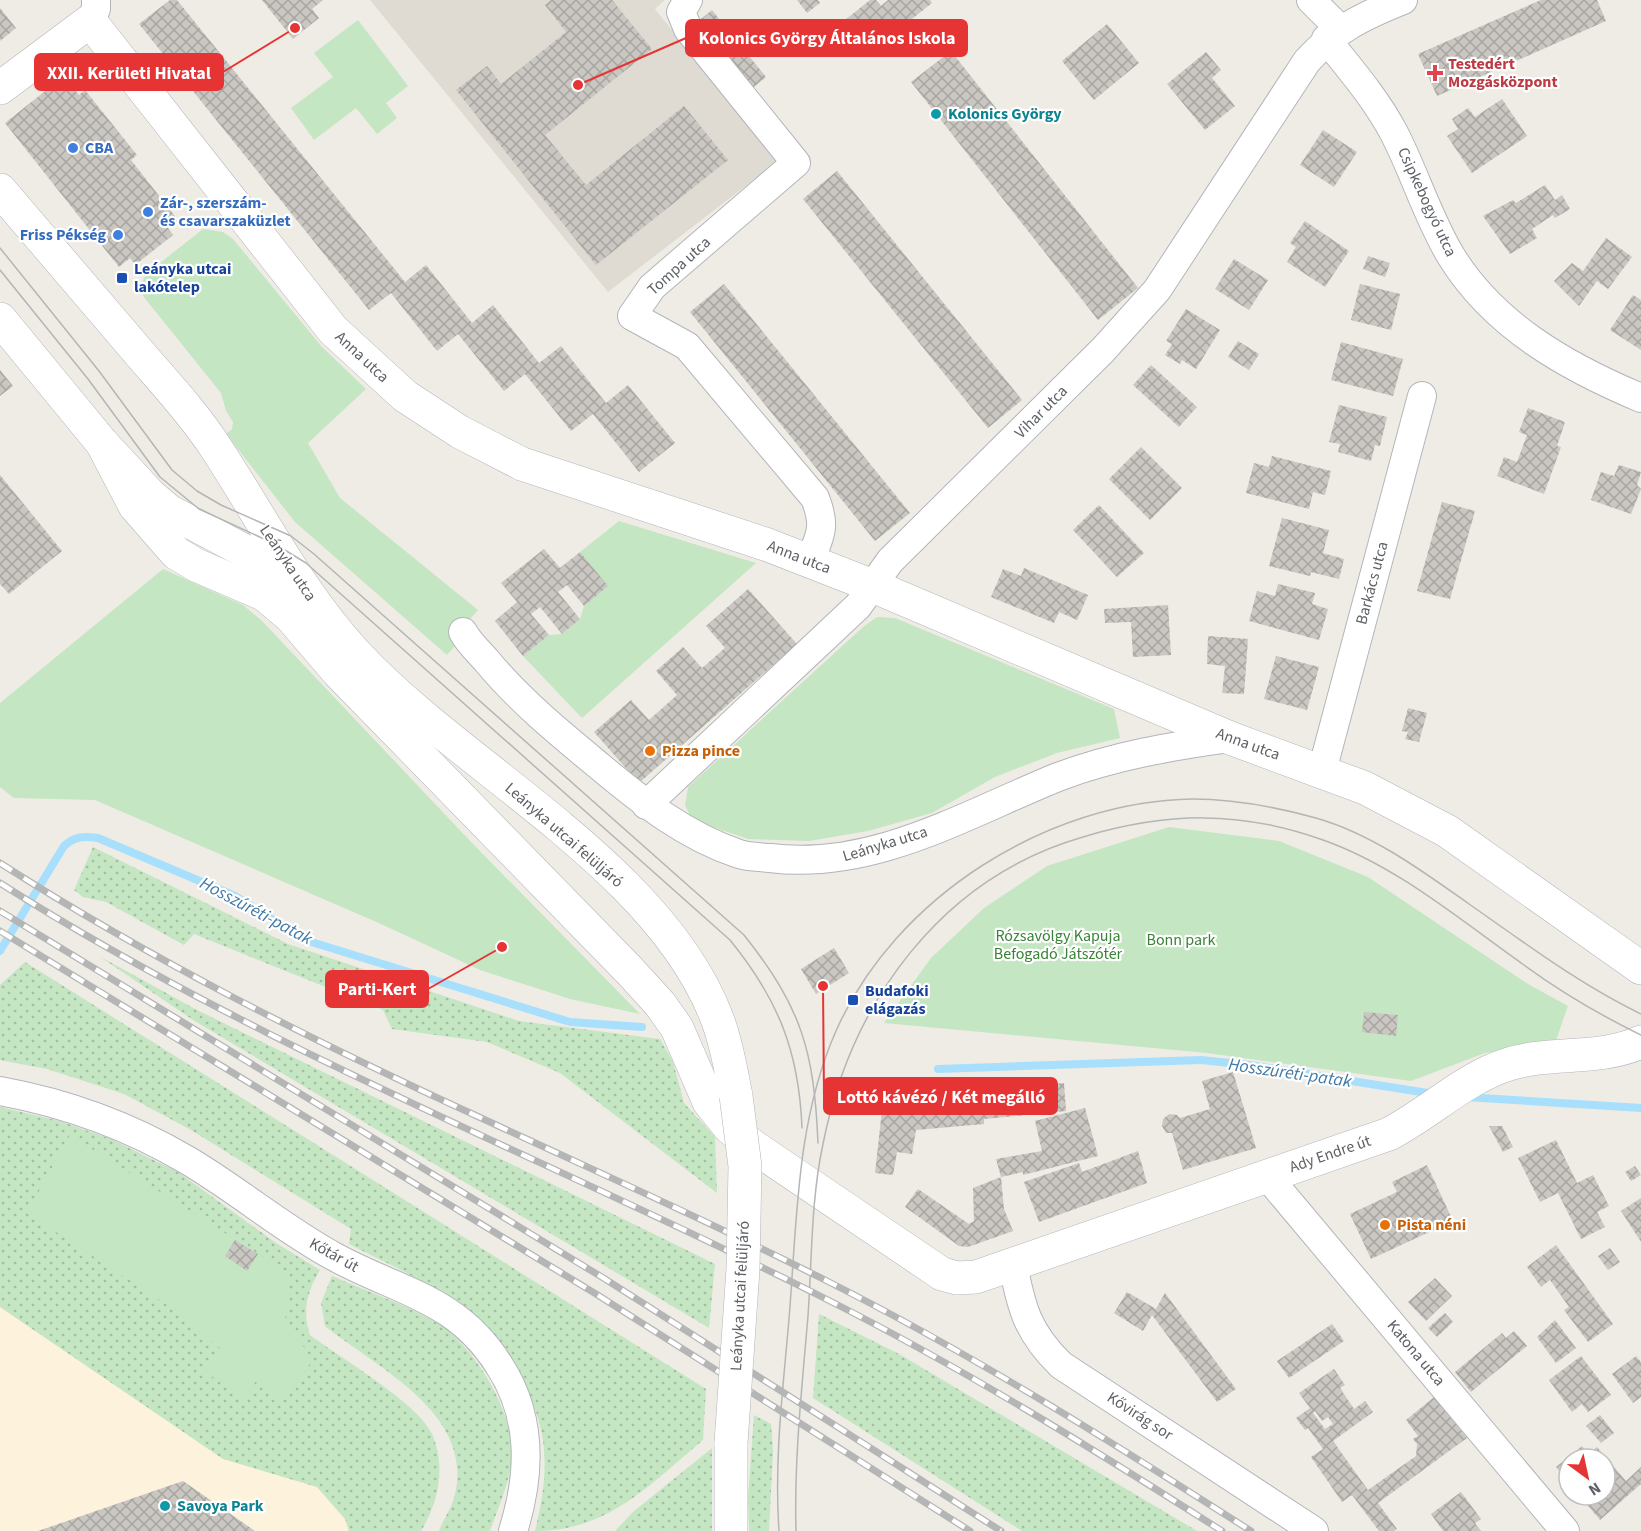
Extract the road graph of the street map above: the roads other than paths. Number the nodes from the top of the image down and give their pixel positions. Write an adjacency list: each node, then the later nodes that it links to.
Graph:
1 (688, 0): 12 (street, Tompa utca)
2 (1311, 0): 5 (street, Csipkebogyó utca)
3 (1403, 0): 5 (street, Vihar utca)
4 (93, 10): 6 (street); 12 (street, Anna utca)
5 (1333, 34): 10 (street, Csipkebogyó utca); 13 (street, Vihar utca)
6 (0, 88)
7 (0, 190): 14 (street, Leányka utca)
8 (0, 319): 11 (street, Leányka utca)
9 (1422, 396): 17 (street, Barkács utca)
10 (1641, 398)
11 (102, 443): 14 (street, Leányka utca); 23 (street, Ady Endre út)
12 (810, 561): 13 (street, Anna utca)
13 (873, 586): 16 (street, Anna utca); 18 (street, Vihar utca)
14 (324, 616): 25 (street, Leányka utcai felüljáró, bridge)
15 (463, 632): 18 (street, Leányka utca)
16 (1230, 738): 17 (street, Anna utca); 18 (street, Leányka utca)
17 (1322, 771): 19 (street, Anna utca)
18 (646, 805)
19 (1641, 968)
20 (1641, 1042): 22 (street, Ady Endre út)
21 (0, 1090): 24 (street, Kőtár út)
22 (1267, 1176): 23 (street, Ady Endre út); 27 (street, Katona utca)
23 (1012, 1264): 26 (street, Kővirág sor)
24 (513, 1531)
25 (731, 1531)
26 (1314, 1531)
27 (1565, 1531)

